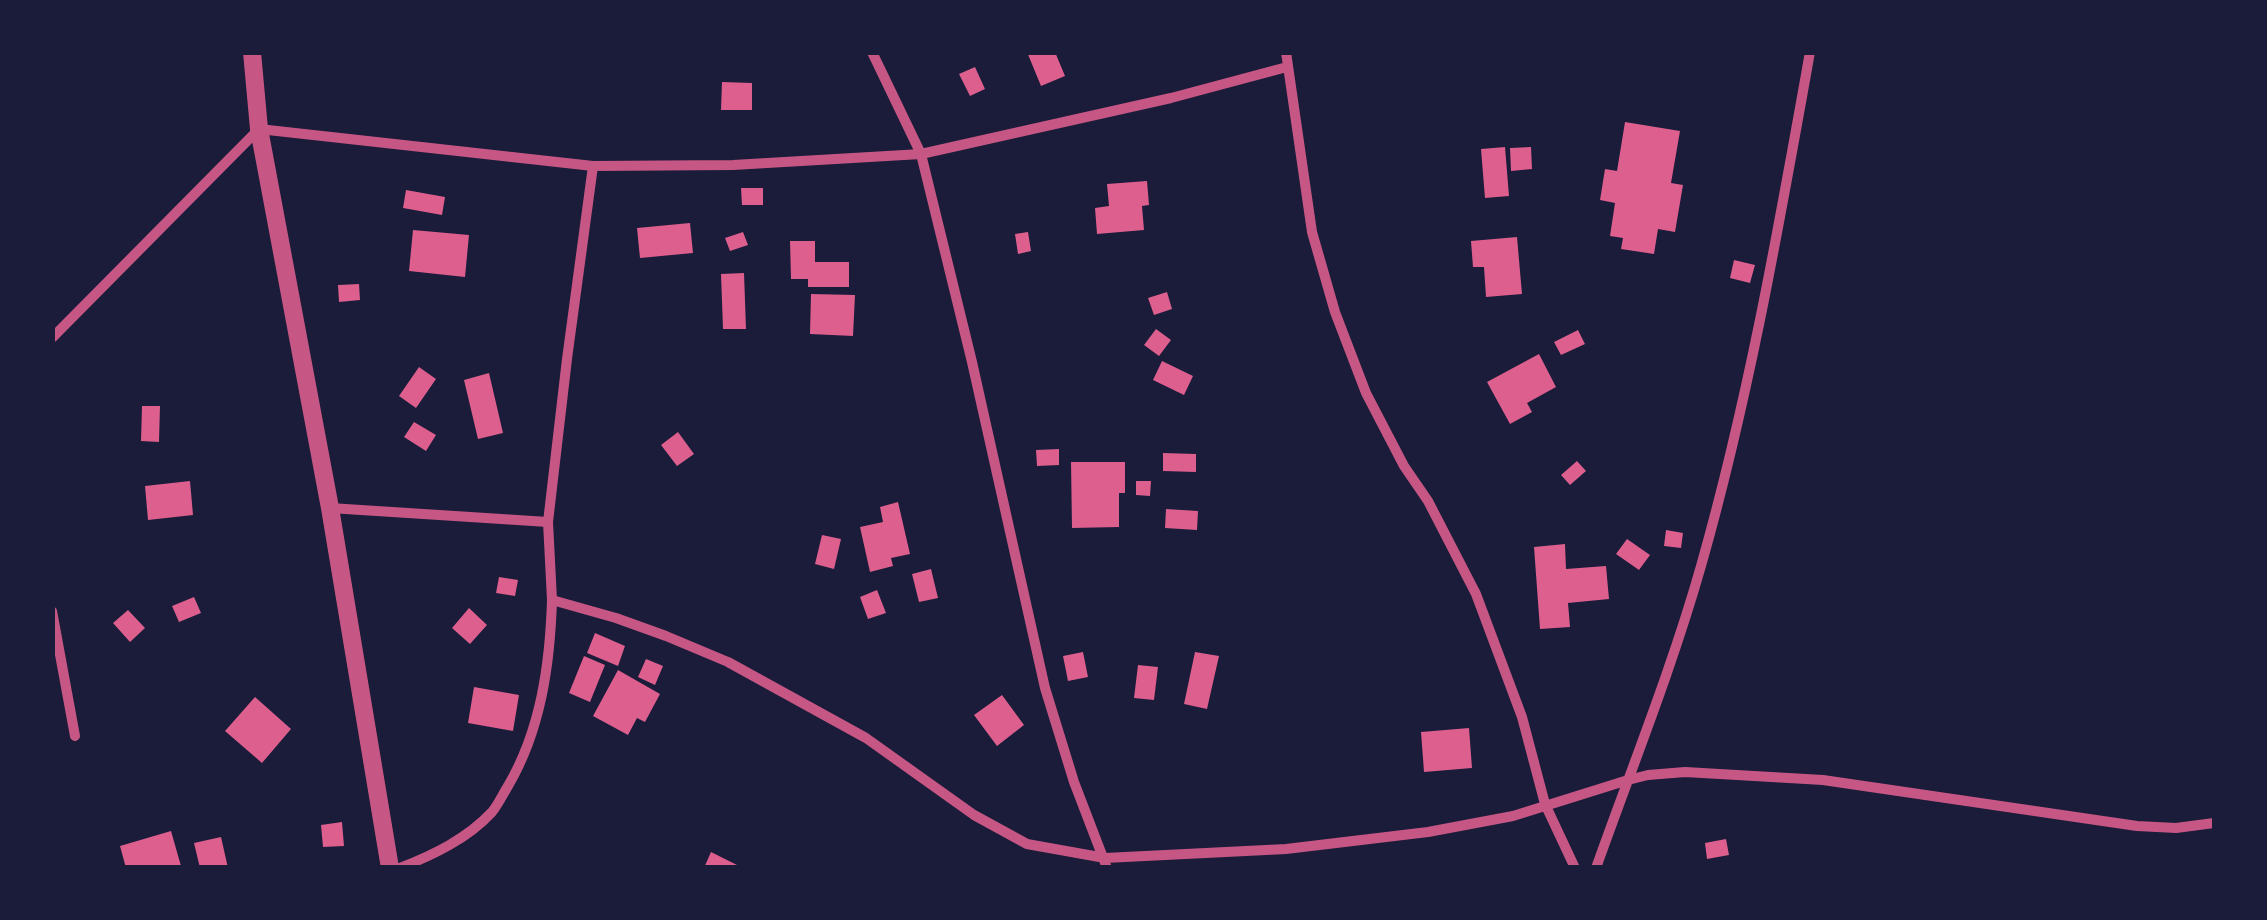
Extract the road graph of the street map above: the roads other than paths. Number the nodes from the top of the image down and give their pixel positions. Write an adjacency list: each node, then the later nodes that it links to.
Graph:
1 (252, 52): 6 (street)
2 (872, 52): 7 (street)
3 (1286, 52): 5 (street)
4 (1810, 52): 15 (street)
5 (1287, 67): 7 (street); 16 (street)
6 (259, 129): 8 (street); 9 (street); 10 (street)
7 (921, 154): 8 (street); 18 (street)
8 (593, 166): 11 (street)
9 (52, 338)
10 (330, 508): 11 (street); 19 (street)
11 (548, 522): 12 (street)
12 (552, 600): 18 (street); 20 (street)
13 (52, 611): 14 (street)
14 (75, 736)
15 (1628, 780): 16 (street); 17 (street); 22 (street)
16 (1545, 804): 18 (street); 21 (street)
17 (2214, 823)
18 (1106, 863)
19 (390, 868)
20 (400, 868)
21 (1574, 868)
22 (1596, 868)

